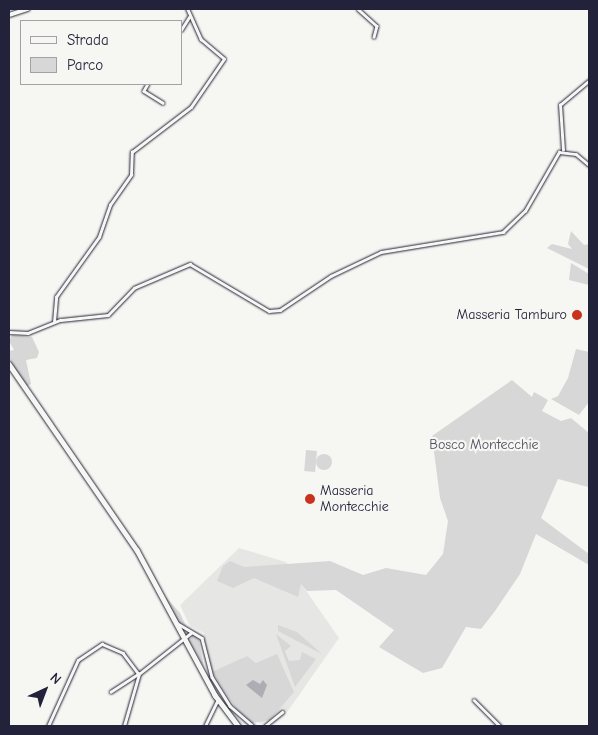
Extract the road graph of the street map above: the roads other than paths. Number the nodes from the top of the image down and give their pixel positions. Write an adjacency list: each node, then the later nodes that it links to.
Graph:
1 (28, 9): 4 (main road)
2 (187, 9): 5 (street)
3 (358, 9): 7 (street)
4 (9, 14)
5 (189, 16): 6 (street); 13 (street)
6 (182, 28)
7 (374, 37)
8 (589, 81): 11 (street)
9 (147, 85): 10 (street)
10 (163, 103)
11 (563, 150): 12 (street); 13 (street)
12 (589, 165)
13 (54, 323): 14 (street)
14 (9, 332)
15 (9, 364): 16 (main road)
16 (175, 622): 17 (street); 19 (main road)
17 (187, 628): 18 (street); 19 (street)
18 (195, 631): 20 (street); 31 (street)
19 (182, 633): 20 (street); 21 (main road)
20 (191, 633): 21 (street)
21 (186, 641): 22 (street); 24 (main road)
22 (138, 674): 23 (street); 27 (street); 28 (street)
23 (111, 692)
24 (218, 699): 29 (street); 30 (main road)
25 (474, 700): 33 (street)
26 (282, 712): 32 (street)
27 (48, 726)
28 (124, 726)
29 (205, 726)
30 (238, 726)
31 (253, 726)
32 (265, 726)
33 (500, 726)

